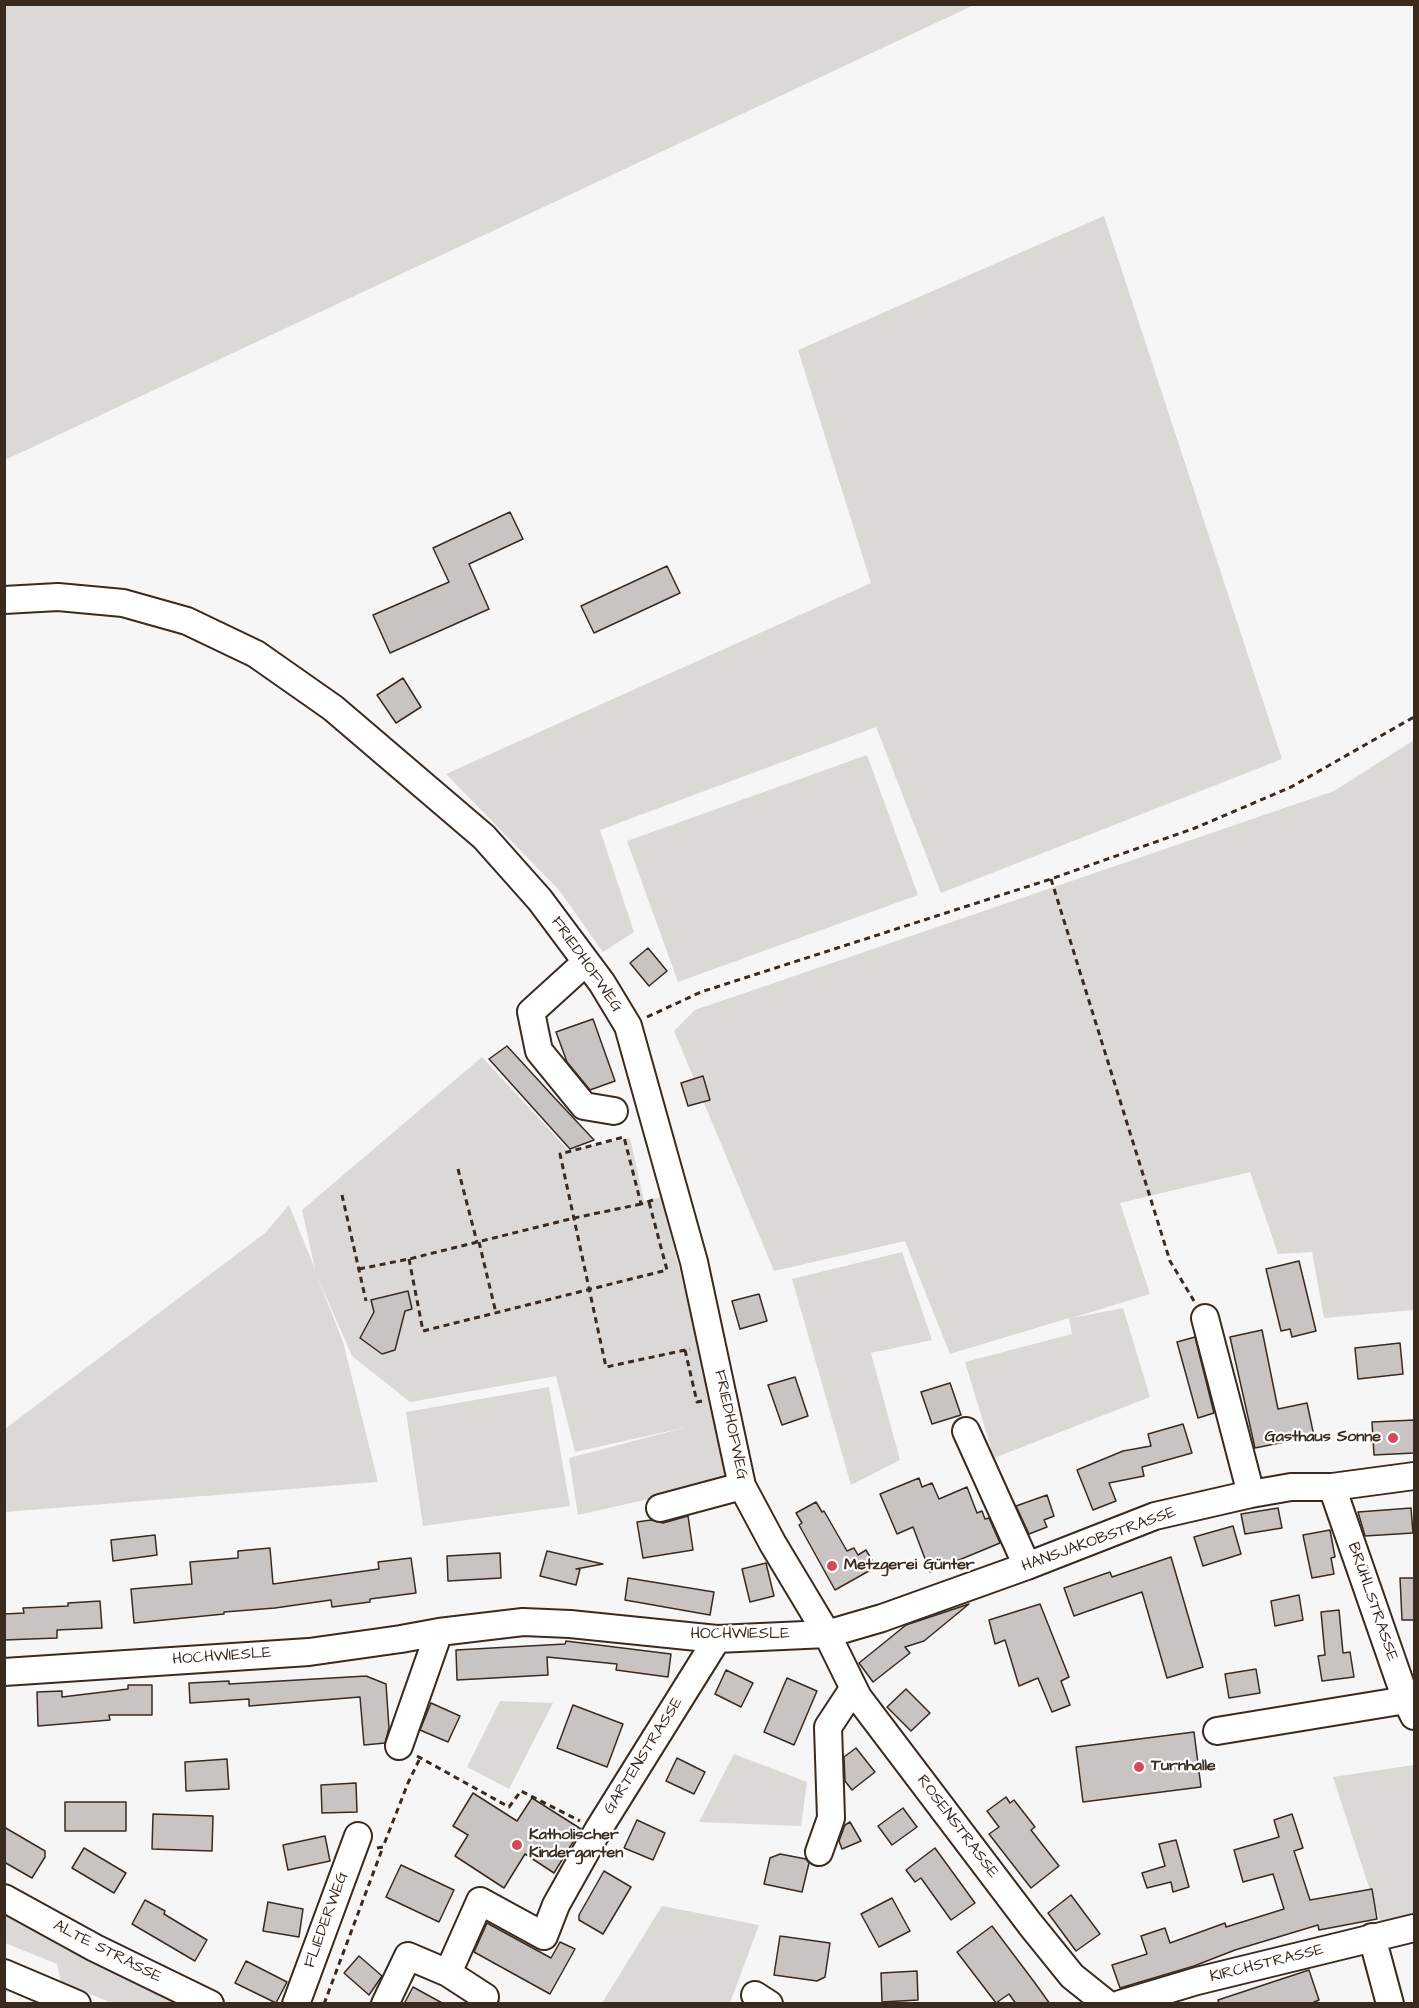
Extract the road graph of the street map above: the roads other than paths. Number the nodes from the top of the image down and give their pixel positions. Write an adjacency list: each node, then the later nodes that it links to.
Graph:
1 (4, 600): 2 (street, FRIEDHOFWEG)
2 (586, 962): 3 (street); 7 (street, FRIEDHOFWEG)
3 (614, 1111)
4 (1205, 1318): 9 (street)
5 (966, 1431): 11 (street)
6 (1414, 1476): 8 (street, HANSJAKOBSTRASSE)
7 (742, 1486): 10 (street); 13 (street, FRIEDHOFWEG)
8 (1332, 1487): 9 (street, HANSJAKOBSTRASSE); 17 (street, BRÜHLSTRASSE)
9 (1251, 1494): 11 (street, HANSJAKOBSTRASSE)
10 (660, 1508)
11 (1027, 1566): 13 (street, HANSJAKOBSTRASSE)
12 (439, 1632): 14 (street, HOCHWIESLE); 15 (street, HOCHWIESLE); 19 (street)
13 (827, 1635): 14 (street, HOCHWIESLE); 16 (street, ROSENSTRASSE)
14 (717, 1639): 26 (street, GARTENSTRASSE)
15 (4, 1672)
16 (854, 1689): 21 (street); 32 (street, ROSENSTRASSE)
17 (1410, 1708): 18 (street)
18 (1217, 1731)
19 (410, 1752)
20 (355, 1844): 29 (street, FLIEDERWEG)
21 (819, 1852)
22 (4, 1899): 28 (street, ALTE STRASSE)
23 (1414, 1928): 24 (street, KIRCHSTRASSE)
24 (1372, 1937): 33 (street, KIRCHSTRASSE); 34 (street)
25 (4, 1973): 27 (street)
26 (448, 1973): 30 (street); 31 (street)
27 (77, 2004)
28 (210, 2004)
29 (296, 2004)
30 (385, 2004)
31 (481, 2004)
32 (1107, 2004)
33 (1120, 2004)
34 (1390, 2004)

